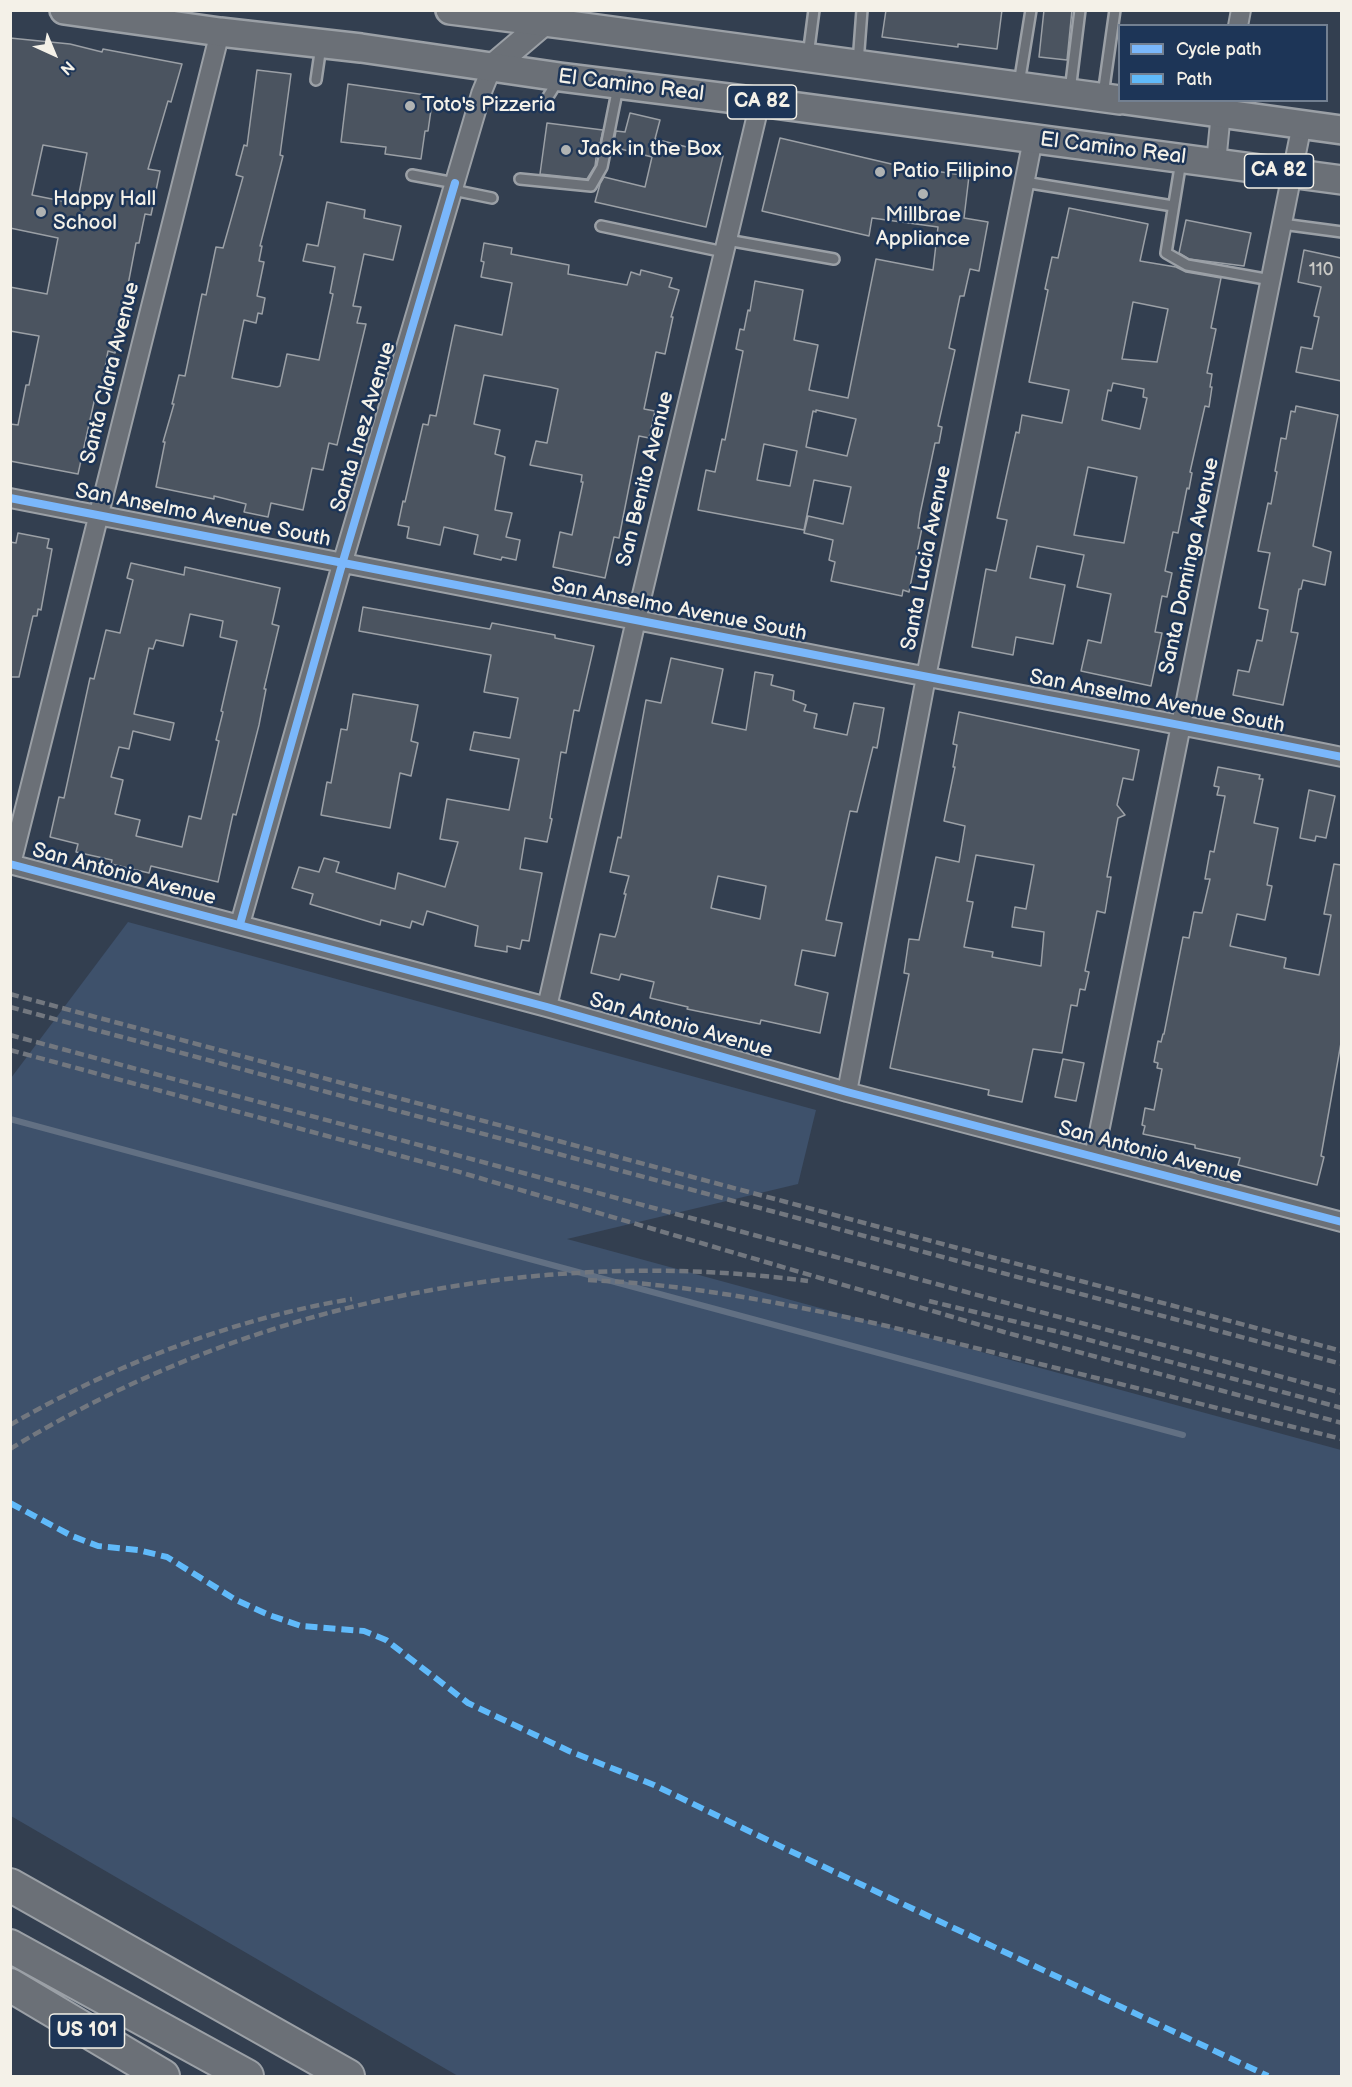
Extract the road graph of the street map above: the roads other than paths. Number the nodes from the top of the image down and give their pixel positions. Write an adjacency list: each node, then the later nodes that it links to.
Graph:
1 (64, 10): 10 (main road, El Camino Real / CA 82)
2 (450, 10): 8 (main road, CA 82)
3 (814, 10): 13 (lane)
4 (862, 10): 14 (lane)
5 (1031, 10): 19 (lane)
6 (1080, 10): 20 (lane)
7 (1115, 10): 12 (lane)
8 (512, 15): 9 (main road, CA 82); 15 (main road)
9 (546, 16): 13 (main road, CA 82); 15 (main road)
10 (220, 32): 11 (main road, El Camino Real / CA 82); 46 (street, Santa Clara Avenue)
11 (321, 43): 15 (main road, El Camino Real / CA 82); 17 (lane)
12 (1115, 47): 21 (lane)
13 (808, 58): 14 (main road, CA 82)
14 (858, 65): 19 (main road, CA 82)
15 (492, 67): 16 (main road, El Camino Real / CA 82); 36 (street, Santa Inez Avenue)
16 (560, 77): 18 (main road, El Camino Real / CA 82); 23 (lane)
17 (316, 80)
18 (619, 84): 22 (main road, El Camino Real / CA 82); 33 (lane)
19 (1019, 86): 20 (main road, CA 82)
20 (1069, 93): 21 (main road, CA 82)
21 (1116, 99)
22 (760, 102): 28 (main road, El Camino Real / CA 82); 42 (street, San Benito Avenue)
23 (544, 103)
24 (1168, 103): 25 (main road, CA 82)
25 (1221, 107): 26 (main road, CA 82); 30 (street)
26 (1302, 124): 27 (main road, CA 82); 31 (street, Santa Dominga Avenue)
27 (1341, 130)
28 (1033, 139): 29 (main road, El Camino Real / CA 82); 35 (street, Santa Lucia Avenue)
29 (1182, 158): 30 (main road, El Camino Real / CA 82); 38 (lane)
30 (1216, 163): 31 (main road, El Camino Real / CA 82)
31 (1293, 173): 34 (main road, El Camino Real / CA 82); 39 (street, Santa Dominga Avenue)
32 (412, 175): 36 (lane)
33 (520, 179)
34 (1341, 180)
35 (1024, 182): 38 (lane); 49 (street, Santa Lucia Avenue)
36 (454, 187): 37 (lane); 47 (street, Santa Inez Avenue)
37 (492, 198)
38 (1173, 206): 44 (lane)
39 (1282, 224): 41 (lane); 44 (street, Santa Dominga Avenue)
40 (601, 226): 42 (lane)
41 (1341, 232)
42 (725, 246): 43 (lane); 48 (street, San Benito Avenue)
43 (834, 259)
44 (1271, 280): 50 (street, Santa Dominga Avenue)
45 (10, 498): 46 (street, San Anselmo Avenue South)
46 (99, 515): 47 (street, San Anselmo Avenue South); 52 (street, Santa Clara Avenue)
47 (343, 561): 48 (street, San Anselmo Avenue South); 53 (street, Santa Inez Avenue)
48 (636, 620): 49 (street, San Anselmo Avenue South); 54 (street, San Benito Avenue)
49 (926, 677): 50 (street, San Anselmo Avenue South); 55 (street, Santa Lucia Avenue)
50 (1180, 724): 51 (street, San Anselmo Avenue South); 56 (street, Santa Dominga Avenue)
51 (1341, 757)
52 (11, 864): 53 (street, San Antonio Avenue)
53 (240, 924): 54 (street, San Antonio Avenue)
54 (547, 1007): 55 (street, San Antonio Avenue)
55 (847, 1092): 56 (street, San Antonio Avenue)
56 (1094, 1157): 57 (street, San Antonio Avenue)
57 (1341, 1222)
58 (10, 1887): 63 (highway)
59 (10, 1946): 62 (highway)
60 (10, 1985): 61 (highway, US 101)
61 (163, 2076)
62 (247, 2076)
63 (348, 2076)

